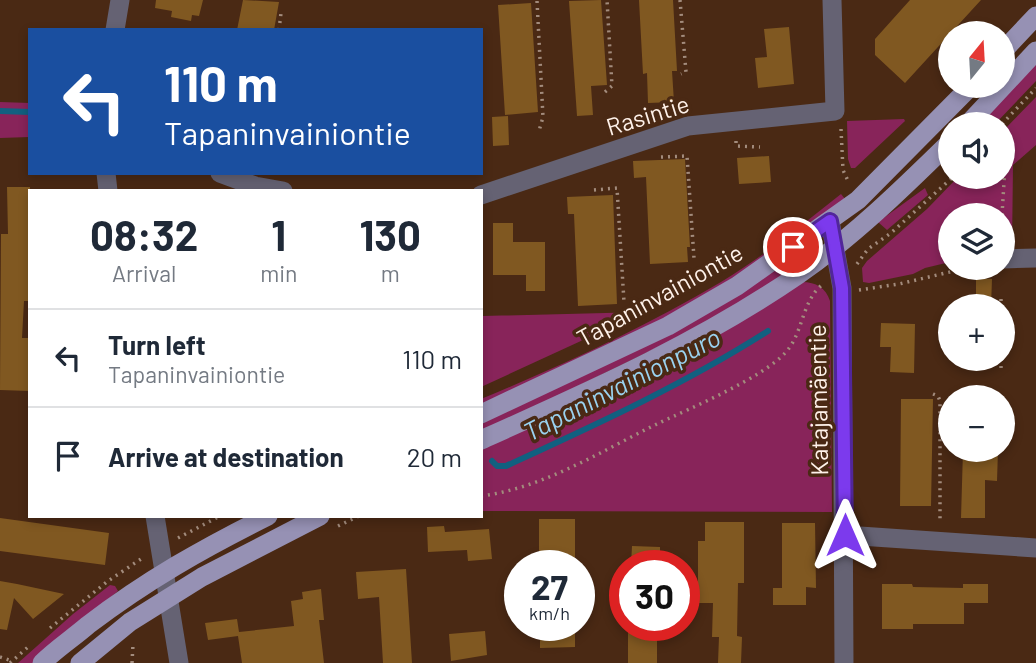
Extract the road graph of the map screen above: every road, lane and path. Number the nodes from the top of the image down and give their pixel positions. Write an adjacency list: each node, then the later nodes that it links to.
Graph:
1 (120, 0): 8 (street)
2 (607, 0): 14 (path)
3 (680, 0): 12 (path)
4 (832, 0): 16 (street)
5 (537, 1): 19 (path)
6 (281, 13): 9 (path)
7 (1036, 16): 10 (main road)
8 (115, 28)
9 (279, 28)
10 (1015, 38)
11 (1036, 51): 17 (main road)
12 (681, 74)
13 (1036, 88): 18 (path)
14 (605, 92)
15 (959, 98): 28 (main road, Tapaninvainiontie)
16 (835, 111): 23 (path); 27 (street, Rasintie)
17 (979, 112)
18 (1015, 112)
19 (539, 131)
20 (938, 154): 29 (main road, Tapaninvainiontie)
21 (661, 158): 30 (path)
22 (225, 175): 24 (street)
23 (842, 187)
24 (272, 189)
25 (940, 189): 33 (path)
26 (594, 190): 37 (path)
27 (483, 194)
28 (830, 221): 29 (street, Katajamäentie); 39 (main road, Tapaninvainiontie)
29 (836, 245): 40 (main road, Tapaninvainiontie); 45 (street, Katajamäentie)
30 (694, 258)
31 (1036, 258): 32 (street)
32 (1015, 259)
33 (857, 271)
34 (938, 275): 35 (path)
35 (858, 282)
36 (820, 286): 41 (path)
37 (624, 302)
38 (933, 394): 46 (path)
39 (483, 413)
40 (483, 439)
41 (483, 496)
42 (155, 518): 48 (street)
43 (264, 518): 48 (main road)
44 (316, 518): 49 (main road)
45 (845, 535): 46 (street); 55 (street, Katajamäentie)
46 (940, 541): 47 (street)
47 (1036, 548)
48 (164, 571): 49 (street); 52 (main road)
49 (168, 599): 53 (main road); 54 (street)
50 (0, 657): 51 (path)
51 (12, 661)
52 (42, 663)
53 (80, 663)
54 (179, 663)
55 (844, 663)

